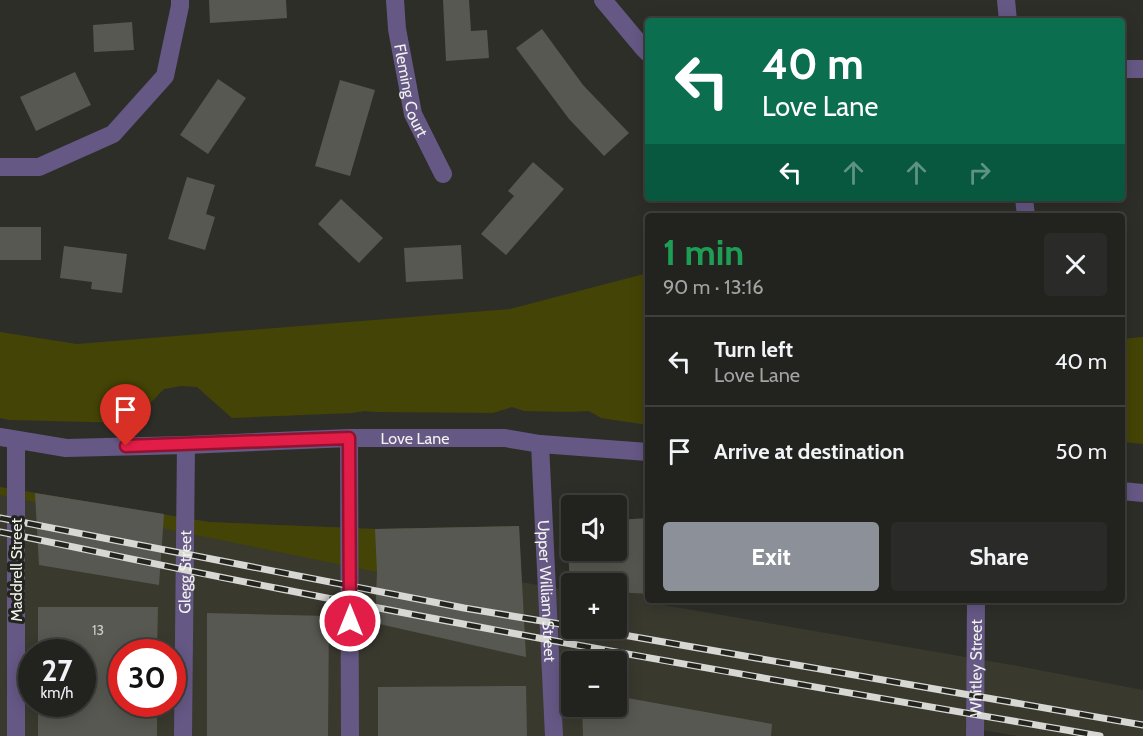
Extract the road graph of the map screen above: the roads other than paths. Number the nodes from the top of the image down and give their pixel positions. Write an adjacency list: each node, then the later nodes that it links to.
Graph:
1 (180, 0): 9 (street)
2 (395, 0): 10 (street, Fleming Court)
3 (603, 0): 6 (street)
4 (1006, 0): 5 (street)
5 (1008, 18)
6 (645, 50)
7 (1125, 69): 8 (street)
8 (1143, 69)
9 (0, 167)
10 (443, 174)
11 (349, 438): 13 (street, Love Lane); 14 (street, Love Lane); 21 (street)
12 (8, 439): 14 (street, Love Lane); 19 (street, Maddrell Street)
13 (540, 444): 15 (street, Love Lane); 22 (street, Upper William Street)
14 (186, 445): 20 (street, Glegg Street)
15 (645, 452)
16 (1125, 491): 17 (street)
17 (1143, 493)
18 (976, 603): 23 (street, Whitley Street)
19 (16, 736)
20 (183, 736)
21 (350, 736)
22 (554, 736)
23 (975, 736)

